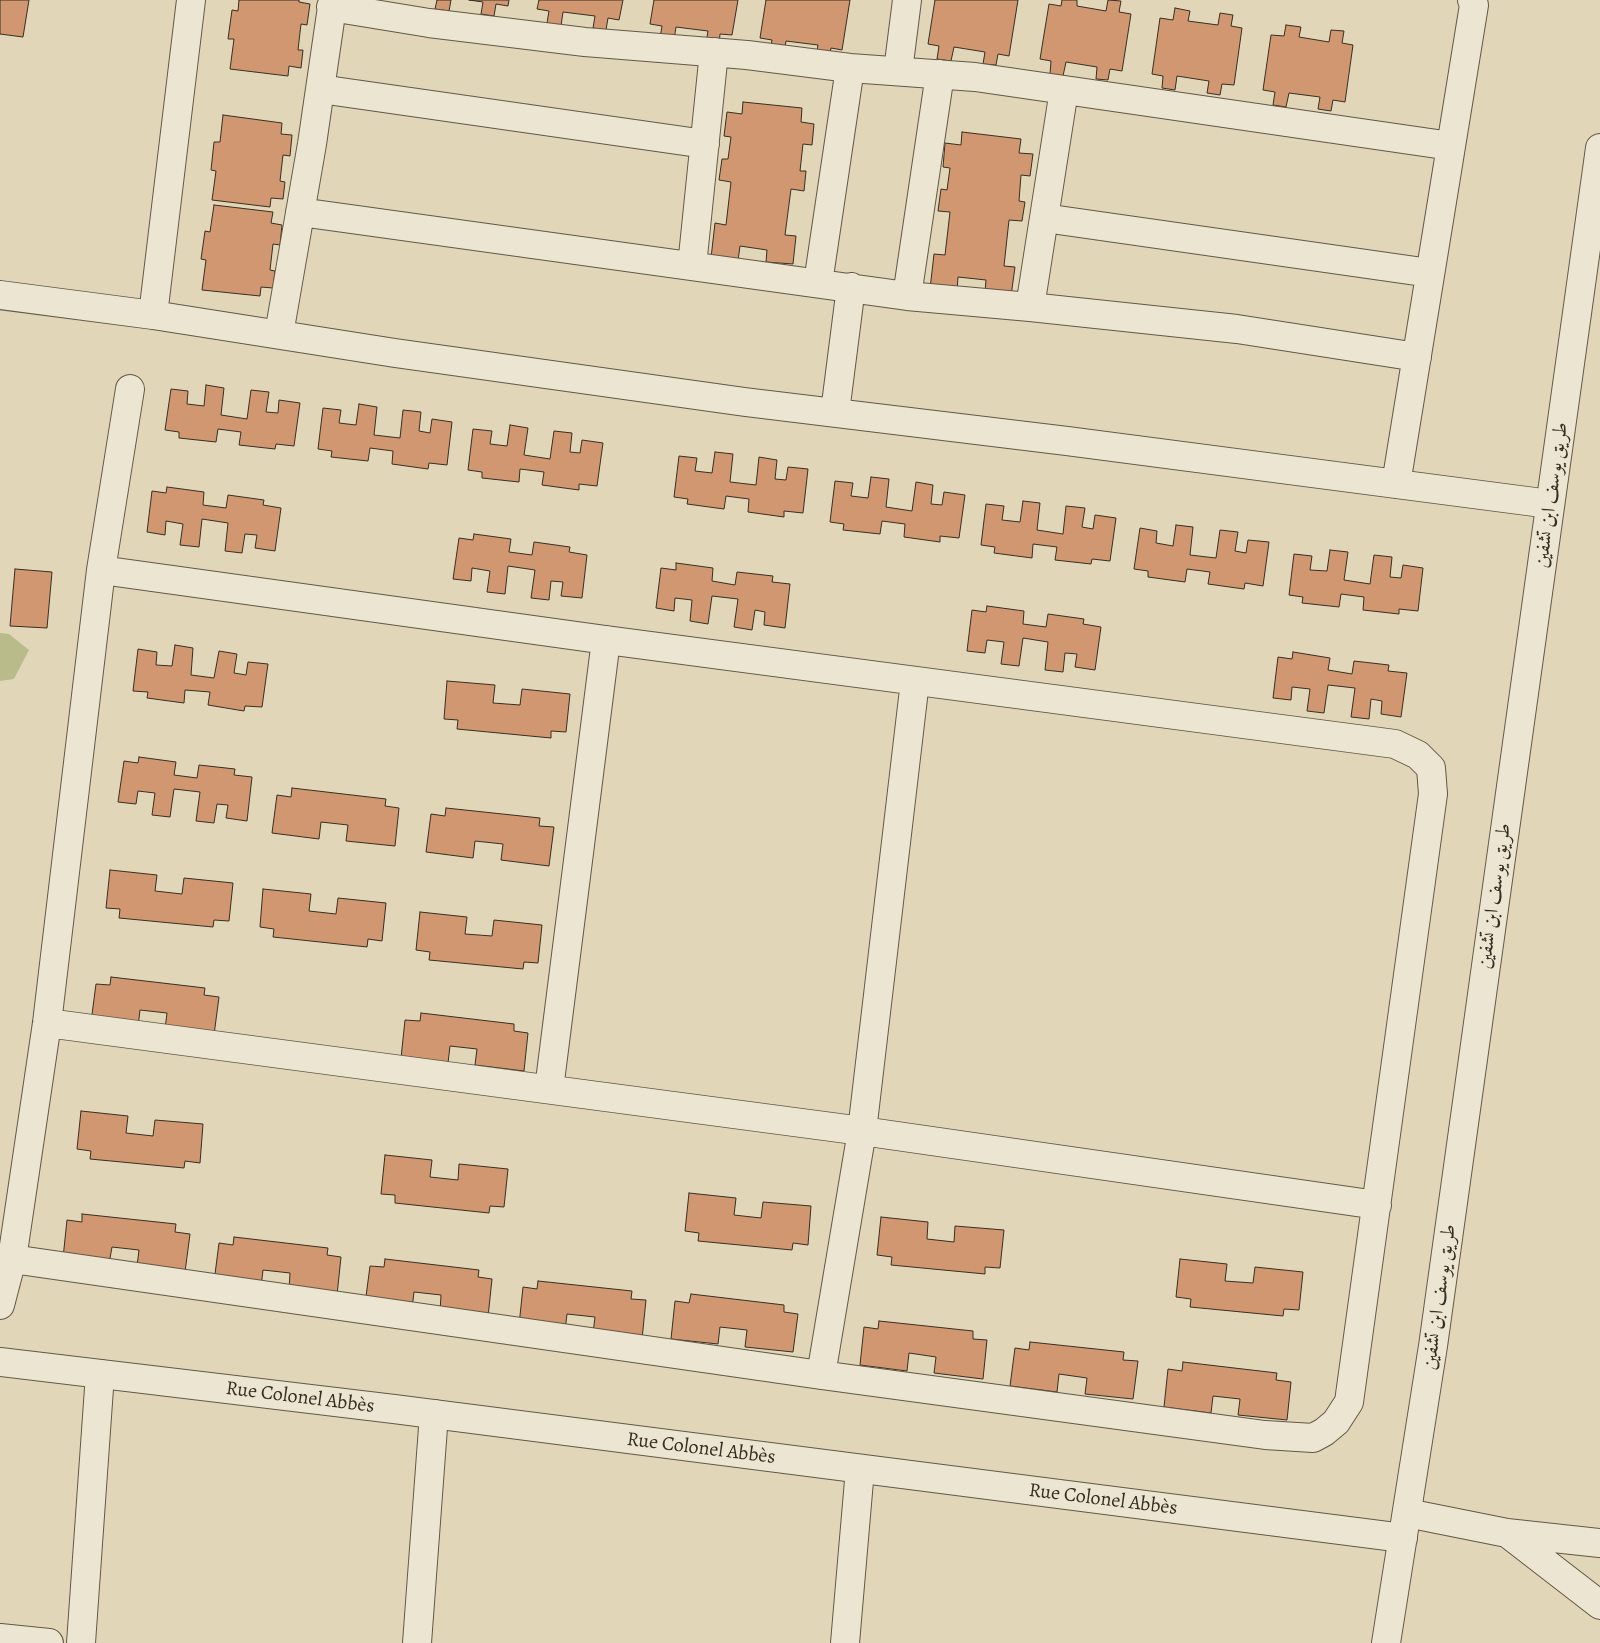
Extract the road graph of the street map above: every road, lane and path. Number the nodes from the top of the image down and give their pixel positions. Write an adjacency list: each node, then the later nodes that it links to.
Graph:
1 (191, 0): 23 (street)
2 (907, 0): 7 (street)
3 (1472, 0): 12 (street)
4 (332, 4): 5 (street); 9 (street)
5 (714, 52): 6 (street); 11 (street)
6 (850, 68): 7 (street); 18 (street)
7 (898, 71): 8 (street)
8 (940, 74): 10 (street); 21 (street)
9 (320, 88): 11 (street); 14 (street)
10 (1064, 90): 12 (street); 15 (street)
11 (705, 144): 16 (street)
12 (1451, 146): 17 (street)
13 (1600, 148): 29 (street, طريق يوسف ابن تشفين)
14 (300, 212): 16 (street); 24 (street)
15 (1044, 218): 17 (street); 22 (street)
16 (692, 266): 18 (street)
17 (1430, 273): 25 (street)
18 (818, 283): 19 (street)
19 (851, 287): 21 (street); 27 (street)
20 (0, 295): 23 (street)
21 (907, 296): 22 (street)
22 (1030, 307): 25 (street)
23 (154, 315): 24 (street)
24 (279, 334): 27 (street)
25 (1417, 357): 28 (street)
26 (130, 389): 30 (street)
27 (835, 412): 28 (street)
28 (1396, 484): 29 (street)
29 (1550, 504): 44 (street, طريق يوسف ابن تشفين)
30 (101, 570): 31 (street); 33 (street)
31 (606, 640): 32 (street); 34 (street)
32 (915, 681): 35 (street); 36 (street)
33 (47, 1024): 34 (street); 37 (street)
34 (548, 1089): 35 (street)
35 (862, 1131): 36 (street); 41 (street)
36 (1377, 1205): 41 (street)
37 (12, 1260): 38 (street); 41 (street)
38 (0, 1305)
39 (0, 1362): 40 (street, Rue Colonel Abbès)
40 (100, 1374): 42 (street, Rue Colonel Abbès); 50 (street)
41 (821, 1375)
42 (434, 1414): 43 (street, Rue Colonel Abbès); 51 (street)
43 (860, 1469): 44 (street, Rue Colonel Abbès); 52 (street)
44 (1405, 1525): 45 (street, Rue Colonel Abbès); 53 (street, طريق يوسف ابن تشفين)
45 (1507, 1533): 46 (street, Rue Colonel Abbès); 47 (street)
46 (1600, 1543)
47 (1600, 1605)
48 (0, 1638): 49 (street)
49 (49, 1643)
50 (81, 1643)
51 (417, 1643)
52 (844, 1643)
53 (1386, 1643)

